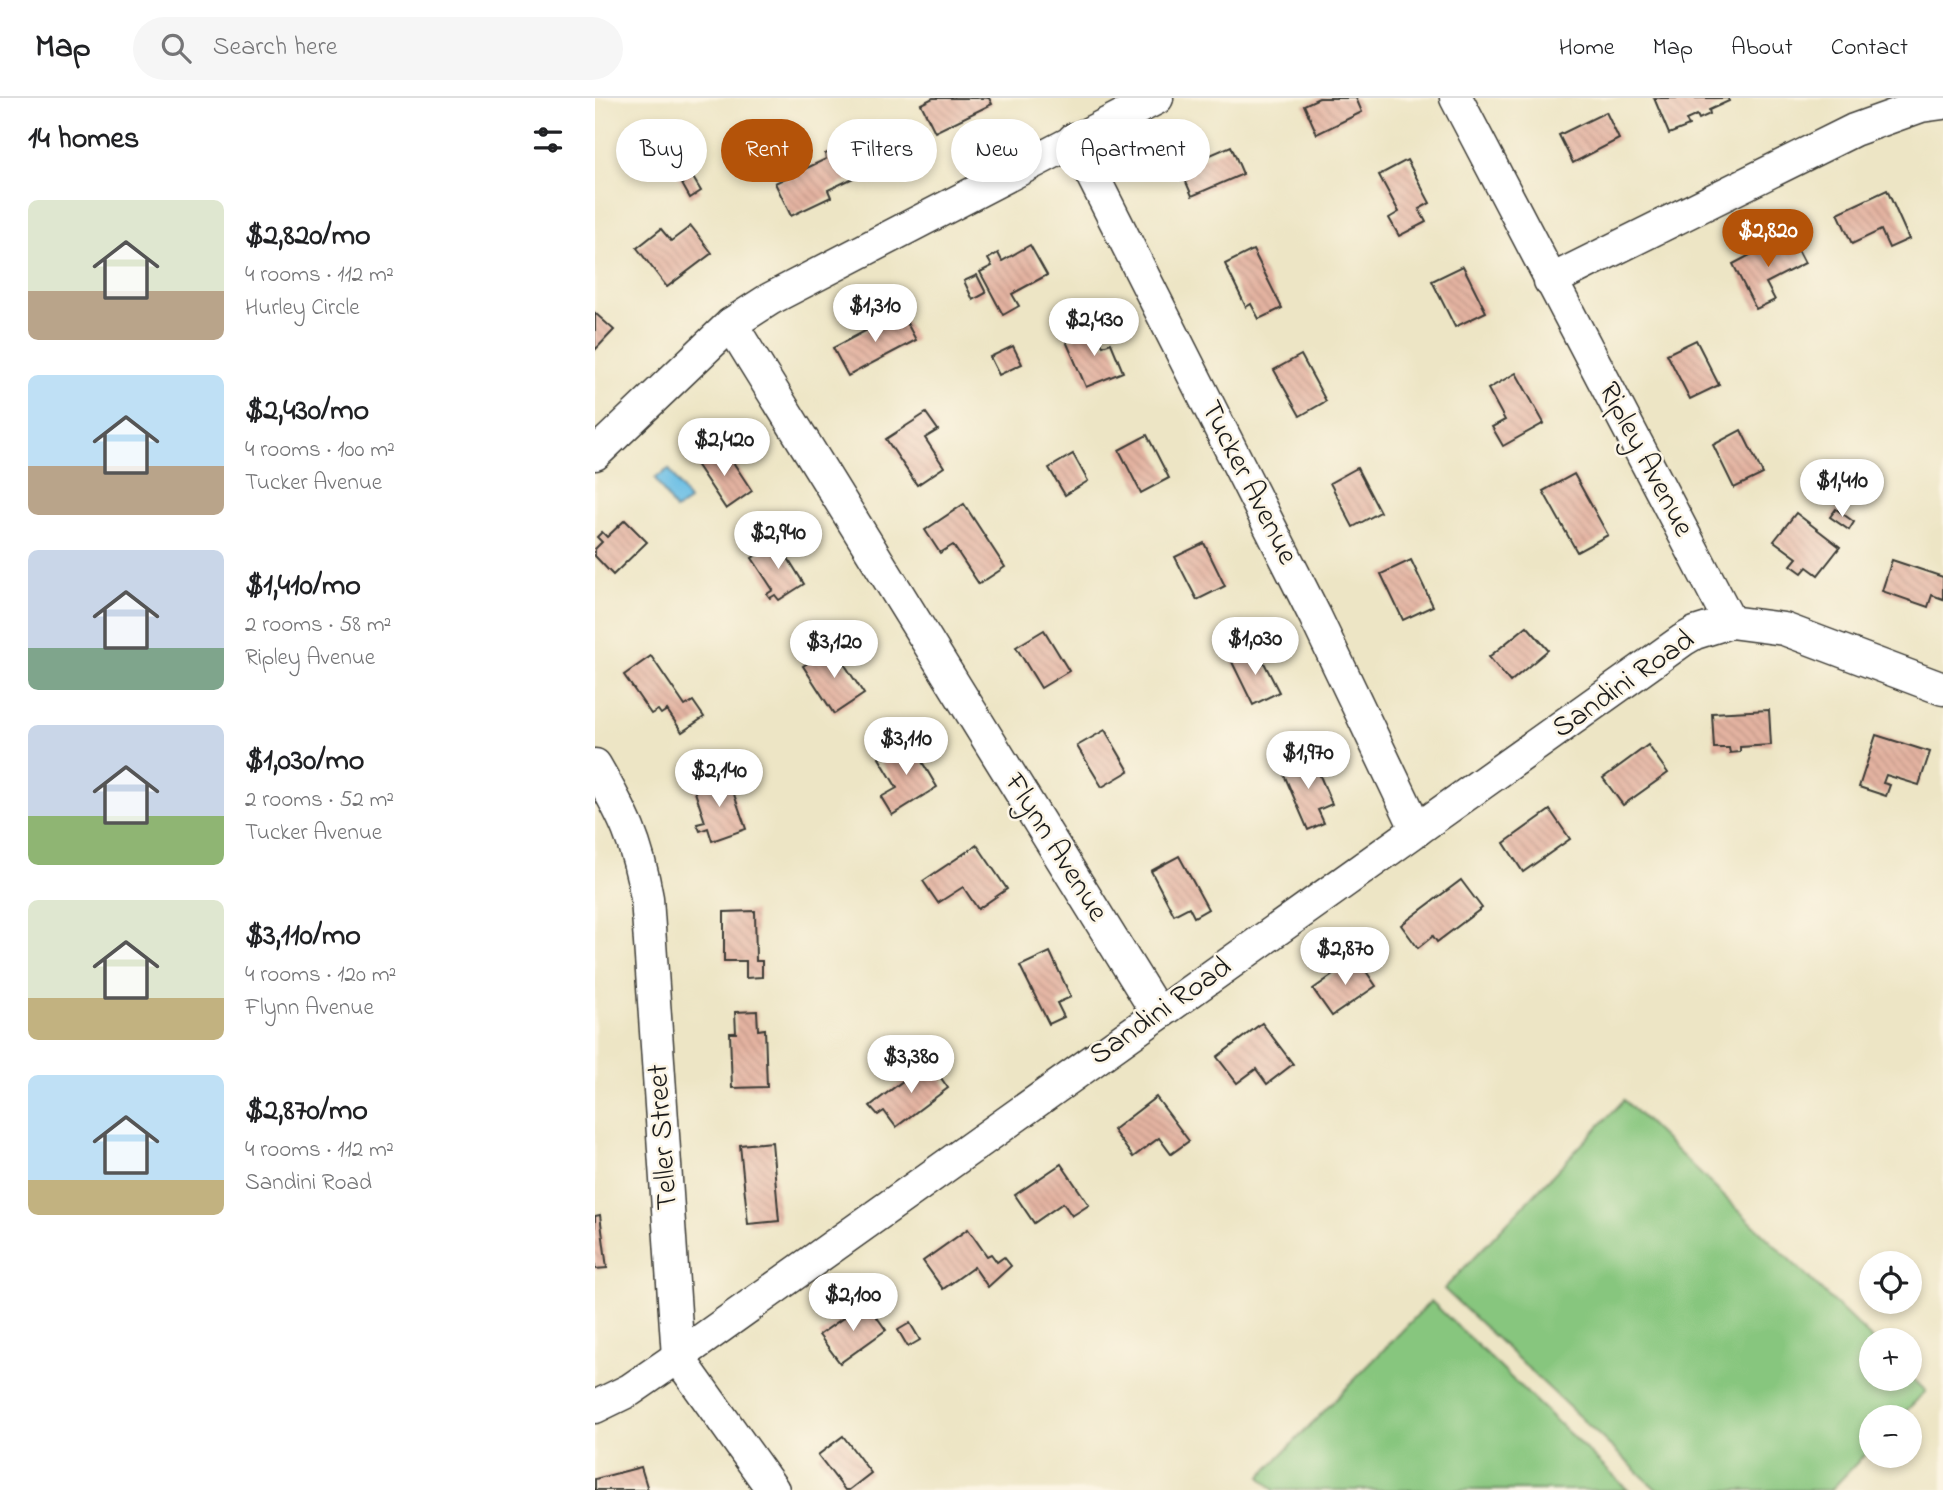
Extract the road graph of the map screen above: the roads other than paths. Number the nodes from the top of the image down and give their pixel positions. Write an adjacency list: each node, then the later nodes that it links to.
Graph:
1 (1157, 98): 4 (street)
2 (1456, 98): 7 (street, Ripley Avenue)
3 (1943, 103): 7 (street)
4 (1114, 119)
5 (1056, 148): 8 (street)
6 (1096, 182): 13 (street, Tucker Avenue)
7 (1550, 281): 10 (street, Ripley Avenue)
8 (731, 324): 9 (street); 14 (street, Flynn Avenue)
9 (595, 454)
10 (1730, 622): 11 (street); 13 (street, Sandini Road)
11 (1943, 689)
12 (595, 765): 15 (street, Teller Street)
13 (1417, 830): 14 (street, Sandini Road)
14 (1158, 1014): 15 (street, Sandini Road)
15 (678, 1357): 16 (street, Sandini Road); 17 (street)
16 (595, 1407)
17 (773, 1490)

